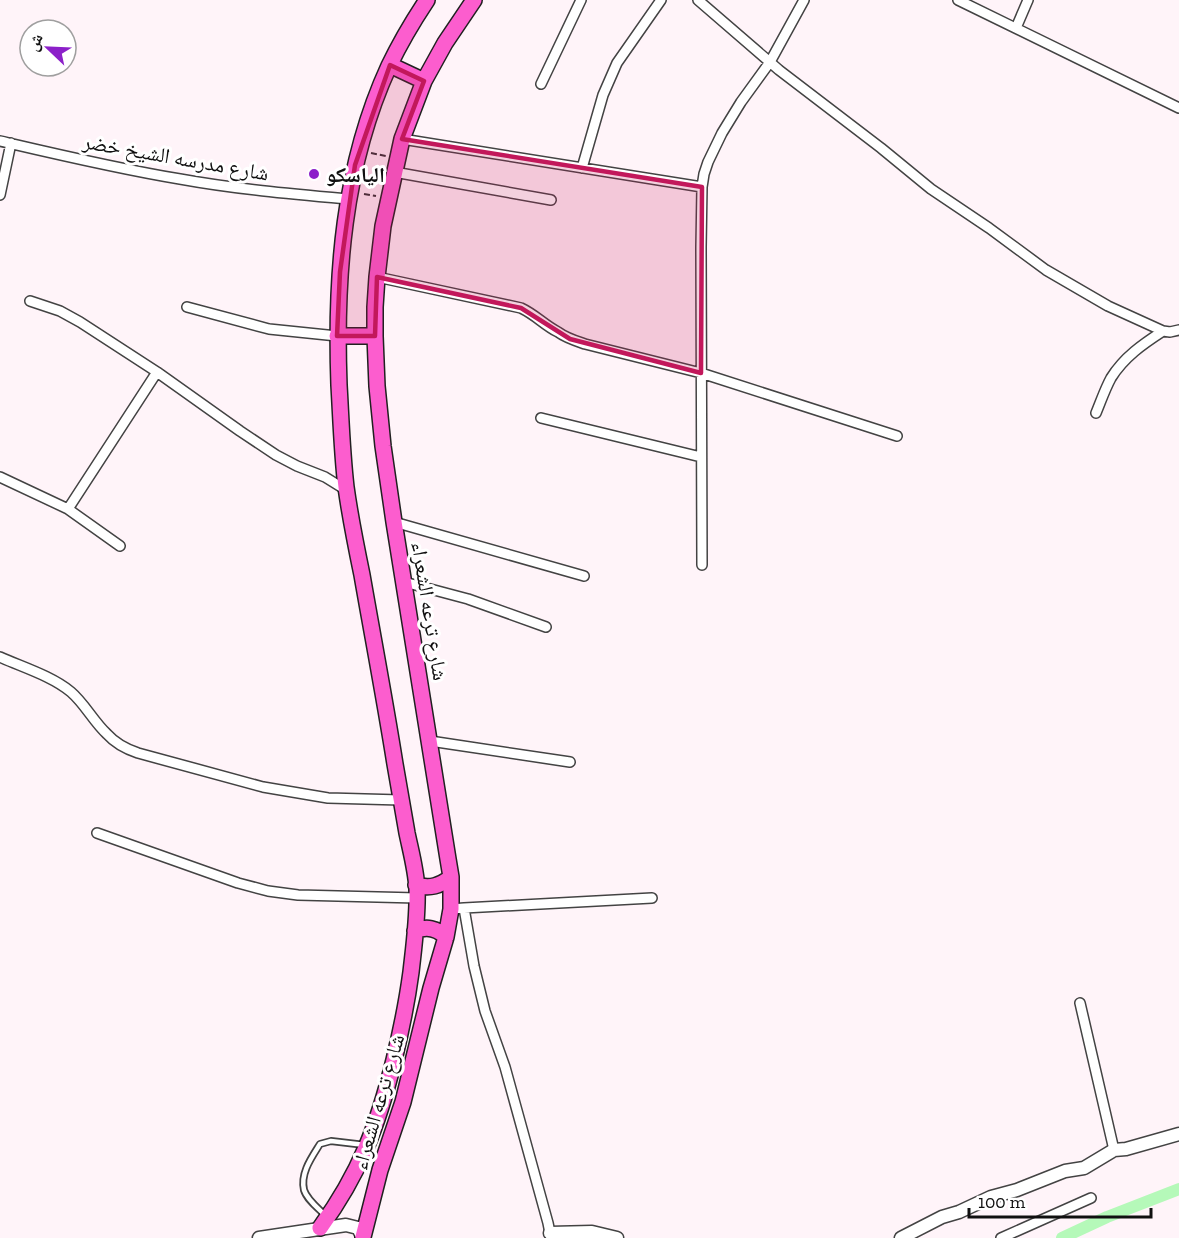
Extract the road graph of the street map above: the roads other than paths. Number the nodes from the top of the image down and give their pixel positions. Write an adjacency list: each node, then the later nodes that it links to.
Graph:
1 (427, 0): 11 (highway, شارع ترعه الشعراء)
2 (474, 0): 12 (highway, شارع ترعه الشعراء)
3 (581, 0): 13 (street)
4 (661, 0): 19 (street)
5 (699, 0): 10 (street)
6 (804, 0): 10 (street)
7 (958, 0): 9 (street)
8 (1028, 0): 9 (street)
9 (1016, 28): 14 (street)
10 (770, 62): 20 (street); 28 (street)
11 (390, 65): 12 (highway); 22 (highway, شارع ترعه الشعراء)
12 (424, 81): 15 (highway, شارع ترعه الشعراء)
13 (541, 84)
14 (1179, 108)
15 (402, 139): 18 (highway, شارع ترعه الشعراء); 19 (street)
16 (0, 141): 17 (street, شارع مدرسه الشيخ خضر)
17 (11, 143): 21 (street); 22 (street, شارع مدرسه الشيخ خضر)
18 (396, 165): 23 (street); 24 (highway, شارع ترعه الشعراء)
19 (582, 168): 20 (street)
20 (702, 187): 32 (street)
21 (0, 195)
22 (349, 195): 29 (highway, شارع ترعه الشعراء)
23 (551, 200)
24 (377, 277): 30 (highway, شارع ترعه الشعراء); 32 (street)
25 (30, 301): 31 (street)
26 (187, 307): 29 (street)
27 (1179, 330): 28 (street)
28 (1163, 331): 33 (street)
29 (337, 336): 30 (highway); 38 (highway, شارع ترعه الشعراء)
30 (375, 336): 40 (highway, شارع ترعه الشعراء)
31 (157, 372): 38 (street); 39 (street)
32 (701, 373): 35 (street); 36 (street)
33 (1096, 413)
34 (541, 418): 36 (street)
35 (897, 436)
36 (701, 457): 42 (street)
37 (0, 477): 39 (street)
38 (346, 490): 49 (highway, شارع ترعه الشعراء)
39 (68, 509): 41 (street)
40 (394, 522): 43 (street); 44 (highway, شارع ترعه الشعراء)
41 (120, 546)
42 (702, 566)
43 (584, 576)
44 (404, 582): 45 (street); 47 (highway, شارع ترعه الشعراء)
45 (546, 627)
46 (0, 657): 49 (street)
47 (430, 741): 48 (street); 51 (highway, شارع ترعه الشعراء)
48 (570, 762)
49 (401, 800): 52 (highway, شارع ترعه الشعراء)
50 (97, 833): 52 (street)
51 (451, 877): 52 (highway); 54 (highway, شارع ترعه الشعراء)
52 (417, 891): 55 (highway, شارع ترعه الشعراء)
53 (652, 898): 54 (street)
54 (458, 909): 56 (highway, شارع ترعه الشعراء); 63 (street)
55 (415, 931): 56 (highway); 59 (highway, شارع ترعه الشعراء)
56 (446, 937): 65 (highway, شارع ترعه الشعراء)
57 (1080, 1003): 60 (street)
58 (1179, 1134): 60 (street)
59 (368, 1146): 62 (highway, شارع ترعه الشعراء); 62 (lane)
60 (1114, 1150): 67 (street)
61 (1091, 1198): 68 (street)
62 (324, 1223): 64 (street); 65 (street)
63 (551, 1235): 66 (street)
64 (259, 1238)
65 (363, 1238)
66 (617, 1238)
67 (901, 1238)
68 (1001, 1238)

